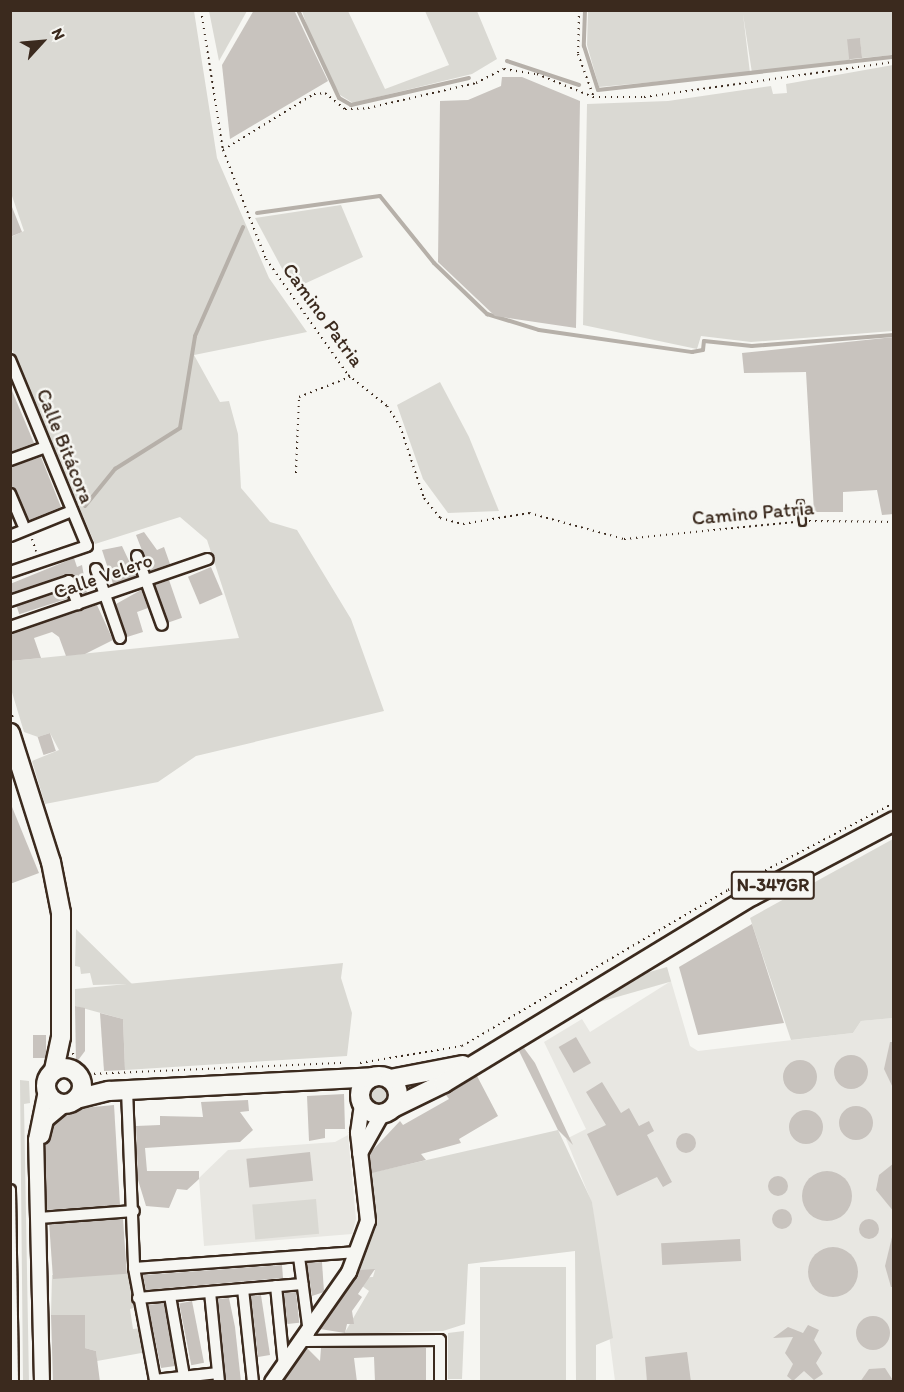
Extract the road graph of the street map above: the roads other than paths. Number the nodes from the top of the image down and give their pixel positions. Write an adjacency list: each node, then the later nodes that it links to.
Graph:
1 (10, 360): 2 (street, Calle Bitácora)
2 (46, 447): 3 (street); 6 (street, Calle Bitácora)
3 (10, 460)
4 (10, 494): 8 (street)
5 (800, 503): 7 (lane)
6 (72, 511): 8 (street); 13 (street, Calle Bitácora)
7 (802, 522)
8 (25, 527): 9 (street)
9 (10, 536)
10 (137, 556): 14 (street)
11 (208, 560): 14 (street, Calle Velero)
12 (96, 569): 15 (street)
13 (10, 572)
14 (146, 581): 15 (street, Calle Velero); 18 (street)
15 (105, 595): 17 (street, Calle Velero); 20 (street)
16 (10, 601): 17 (street)
17 (78, 604): 19 (street, Calle Velero)
18 (162, 625)
19 (10, 627)
20 (120, 638)
21 (10, 733): 24 (highway)
22 (894, 821): 23 (highway, N-347GR)
23 (467, 1056): 25 (highway, N-347GR); 31 (highway, N-347GR)
24 (68, 1073): 27 (highway); 28 (highway); 30 (highway)
25 (387, 1074): 26 (highway); 29 (highway); 31 (highway)
26 (331, 1075): 28 (highway); 29 (highway)
27 (46, 1091): 30 (highway); 33 (street)
28 (118, 1091): 30 (highway); 35 (street)
29 (361, 1099): 31 (highway); 32 (street)
30 (70, 1102): 33 (street)
31 (387, 1111): 32 (street)
32 (360, 1153): 37 (street)
33 (38, 1155): 36 (street)
34 (10, 1190): 46 (street)
35 (134, 1211): 36 (street); 39 (street)
36 (39, 1218): 52 (street)
37 (357, 1252): 38 (street); 47 (street)
38 (299, 1257): 39 (street); 40 (street)
39 (134, 1269): 45 (street)
40 (302, 1284): 41 (street); 47 (street)
41 (276, 1286): 42 (street); 48 (street)
42 (243, 1289): 43 (street); 53 (street)
43 (210, 1292): 44 (street); 50 (street)
44 (170, 1296): 45 (street); 49 (street)
45 (138, 1298): 49 (street)
46 (11, 1302): 51 (street)
47 (306, 1337): 48 (street); 55 (street)
48 (284, 1366): 54 (street)
49 (184, 1377): 50 (street)
50 (218, 1377)
51 (13, 1382)
52 (42, 1382)
53 (253, 1382)
54 (272, 1382)
55 (440, 1382)

